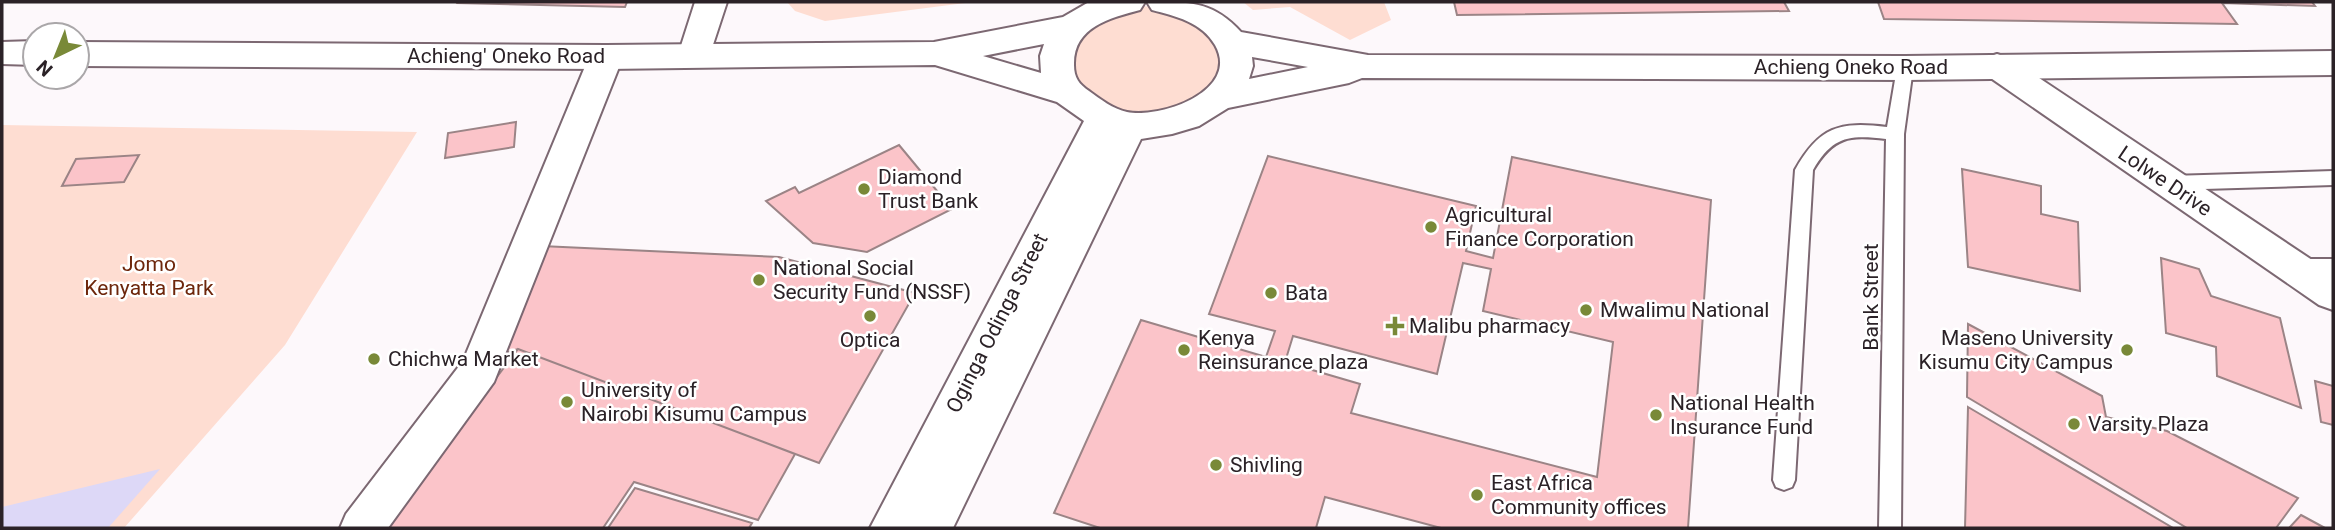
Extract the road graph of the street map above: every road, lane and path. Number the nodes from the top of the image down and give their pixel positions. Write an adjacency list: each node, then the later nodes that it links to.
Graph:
1 (711, 2): 10 (main road)
2 (1129, 2): 4 (main road)
3 (1163, 2): 5 (main road)
4 (1071, 27): 9 (main road, Achieng' Oneko Road); 16 (main road)
5 (1230, 41): 14 (main road, Achieng Oneko Road); 17 (main road)
6 (2, 53): 7 (main road)
7 (21, 53)
8 (91, 54): 11 (main road, Achieng' Oneko Road)
9 (934, 54): 10 (main road, Achieng' Oneko Road); 16 (main road, Achieng' Oneko Road)
10 (695, 55): 11 (main road, Achieng' Oneko Road)
11 (606, 57): 26 (main road)
12 (2333, 63): 13 (main road, Achieng Oneko Road)
13 (1997, 66): 15 (main road, Achieng Oneko Road); 21 (main road, Lolwe Drive)
14 (1368, 67): 15 (main road, Achieng Oneko Road); 17 (main road, Achieng Oneko Road)
15 (1905, 68): 19 (lane, Bank Street)
16 (1067, 93): 18 (main road, Achieng' Oneko Road)
17 (1220, 97): 18 (main road)
18 (1117, 122): 27 (main road, Oginga Odinga Street); 28 (main road, Oginga Odinga Street)
19 (1895, 134): 25 (lane); 29 (lane, Bank Street)
20 (2333, 178): 21 (lane)
21 (2169, 183): 22 (main road, Lolwe Drive)
22 (2293, 267): 23 (lane); 24 (main road, Lolwe Drive)
23 (2333, 267)
24 (2333, 295)
25 (1784, 480)
26 (362, 528)
27 (892, 528)
28 (930, 528)
29 (1890, 528)

